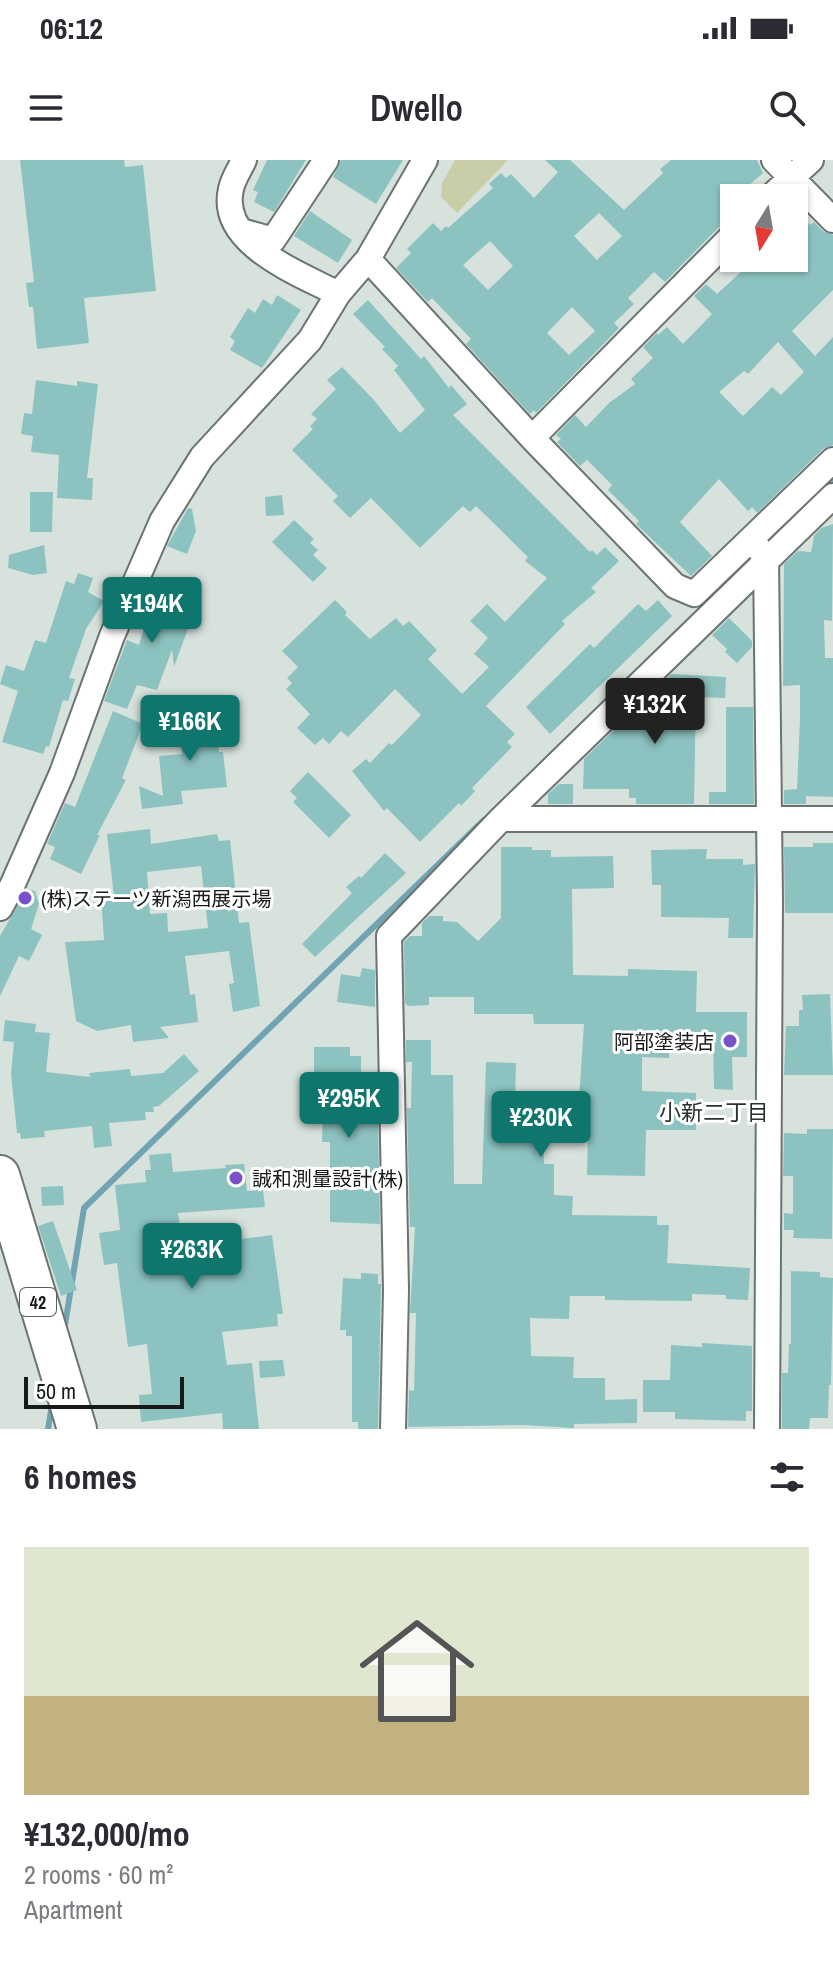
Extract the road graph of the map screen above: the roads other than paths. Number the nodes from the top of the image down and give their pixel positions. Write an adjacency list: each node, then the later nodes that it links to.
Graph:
1 (244, 160): 9 (street)
2 (326, 160): 9 (street)
3 (425, 160): 11 (street)
4 (774, 160): 6 (street)
5 (811, 160): 6 (street)
6 (793, 178): 7 (street); 8 (street)
7 (786, 184)
8 (833, 220)
9 (239, 230): 12 (street)
10 (720, 248): 13 (street)
11 (368, 259): 12 (street); 13 (street)
12 (338, 294): 20 (street)
13 (532, 438): 16 (street)
14 (833, 460): 16 (street)
15 (833, 496): 16 (street)
16 (759, 549): 17 (street); 18 (street)
17 (501, 819): 18 (street); 23 (street)
18 (769, 819): 19 (street); 24 (street)
19 (833, 819)
20 (0, 908)
21 (0, 1175): 22 (main road, 42)
22 (77, 1429)
23 (393, 1429)
24 (767, 1429)

